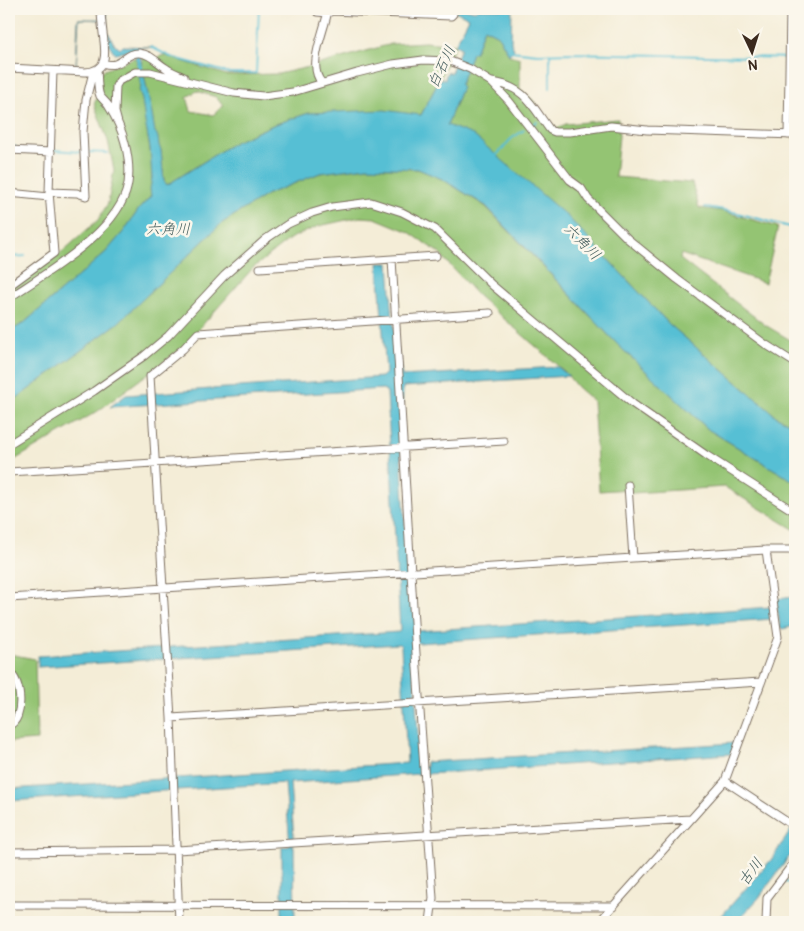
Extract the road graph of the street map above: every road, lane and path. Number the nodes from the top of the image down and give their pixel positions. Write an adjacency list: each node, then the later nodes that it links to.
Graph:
1 (101, 9): 6 (street)
2 (316, 9): 4 (street)
3 (790, 9): 14 (street)
4 (328, 11): 5 (street); 12 (street)
5 (453, 11)
6 (102, 63): 9 (street); 11 (street)
7 (9, 68): 8 (street)
8 (53, 71): 9 (street); 16 (street)
9 (95, 71): 13 (street); 18 (street)
10 (491, 82): 12 (street); 14 (street); 26 (street)
11 (195, 83): 12 (street); 13 (street)
12 (322, 83)
13 (118, 123): 23 (street)
14 (791, 135)
15 (9, 150): 16 (street)
16 (51, 150): 18 (street)
17 (9, 193): 18 (street)
18 (49, 195): 22 (street)
19 (436, 256): 20 (street)
20 (392, 259): 21 (street); 25 (street)
21 (260, 268)
22 (9, 286)
23 (9, 298)
24 (490, 313): 25 (street)
25 (390, 319): 29 (street); 30 (street)
26 (795, 363)
27 (504, 441): 29 (street)
28 (9, 444): 33 (street)
29 (398, 448): 30 (street); 37 (street)
30 (156, 463): 31 (street); 38 (street)
31 (9, 472)
32 (628, 485): 36 (street)
33 (795, 512)
34 (766, 550): 35 (street); 36 (street); 41 (street)
35 (795, 550)
36 (633, 558): 37 (street)
37 (406, 572): 38 (street); 42 (street)
38 (163, 589): 39 (street); 43 (street)
39 (9, 598)
40 (9, 673): 44 (street)
41 (761, 682): 42 (street); 45 (street)
42 (413, 704): 43 (street); 48 (street)
43 (170, 718): 49 (street)
44 (9, 725)
45 (725, 781): 46 (street); 47 (street)
46 (690, 819): 48 (street); 55 (street)
47 (793, 826)
48 (428, 834): 49 (street); 54 (street)
49 (177, 850): 50 (street); 53 (street)
50 (9, 852)
51 (795, 861): 59 (street)
52 (9, 905): 53 (street)
53 (179, 906): 54 (street); 56 (street)
54 (432, 906): 55 (street); 57 (street)
55 (614, 906): 58 (street)
56 (179, 922)
57 (430, 922)
58 (599, 922)
59 (766, 922)

